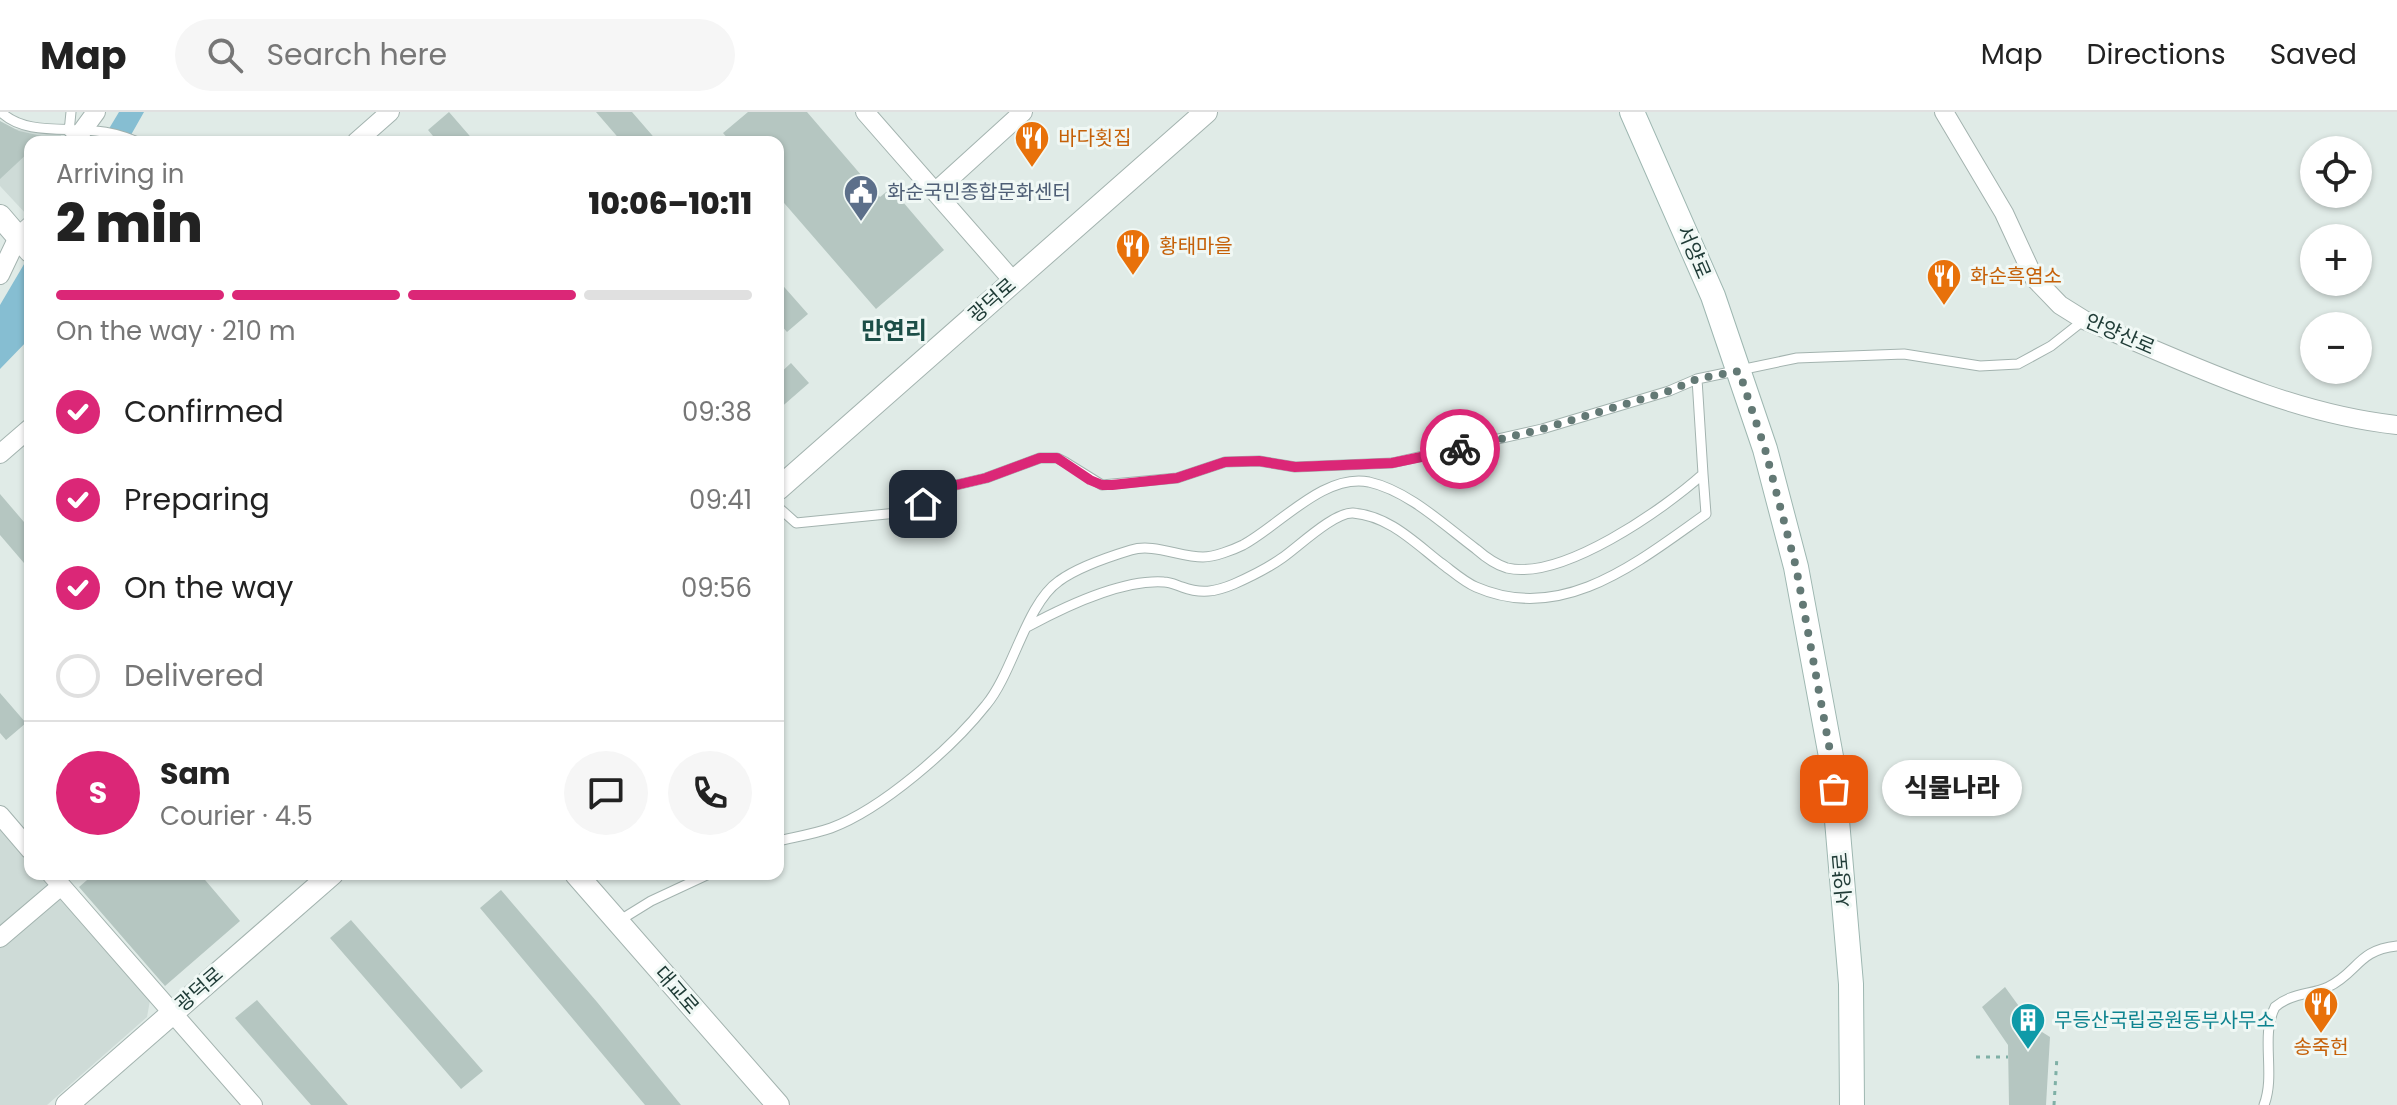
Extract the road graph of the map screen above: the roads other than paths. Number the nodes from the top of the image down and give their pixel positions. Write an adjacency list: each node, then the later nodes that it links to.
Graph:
1 (1, 112): 9 (lane)
2 (71, 112): 9 (lane)
3 (390, 112): 11 (street)
4 (1023, 112): 12 (street)
5 (1206, 112): 17 (street, 광덕로)
6 (1632, 112): 19 (main road, 서양로)
7 (1944, 112): 18 (street, 안양산로)
8 (867, 113): 12 (street)
9 (83, 129): 10 (lane)
10 (114, 136)
11 (363, 136)
12 (935, 192): 17 (street)
13 (0, 216): 14 (street)
14 (24, 239)
15 (24, 244): 16 (street)
16 (0, 275)
17 (1014, 282): 25 (street, 광덕로)
18 (2084, 320): 19 (lane); 21 (street, 안양산로)
19 (1739, 371): 20 (lane); 42 (main road, 서양로)
20 (1697, 379): 24 (lane); 26 (lane)
21 (2397, 425)
22 (24, 433): 23 (street)
23 (0, 454)
24 (1703, 474): 27 (lane); 27 (lane)
25 (784, 484)
26 (784, 512)
27 (1027, 627): 29 (lane)
28 (0, 815): 30 (street)
29 (784, 840)
30 (24, 843)
31 (56, 880): 36 (street); 38 (street)
32 (325, 880): 38 (street, 광덕로)
33 (581, 880): 35 (street, 대교로)
34 (686, 880): 35 (lane)
35 (617, 922): 41 (street, 대교로)
36 (0, 938)
37 (2397, 946): 43 (lane)
38 (173, 1013): 39 (street, 광덕로); 40 (street)
39 (67, 1105)
40 (253, 1105)
41 (778, 1105)
42 (1852, 1105)
43 (2264, 1105)

